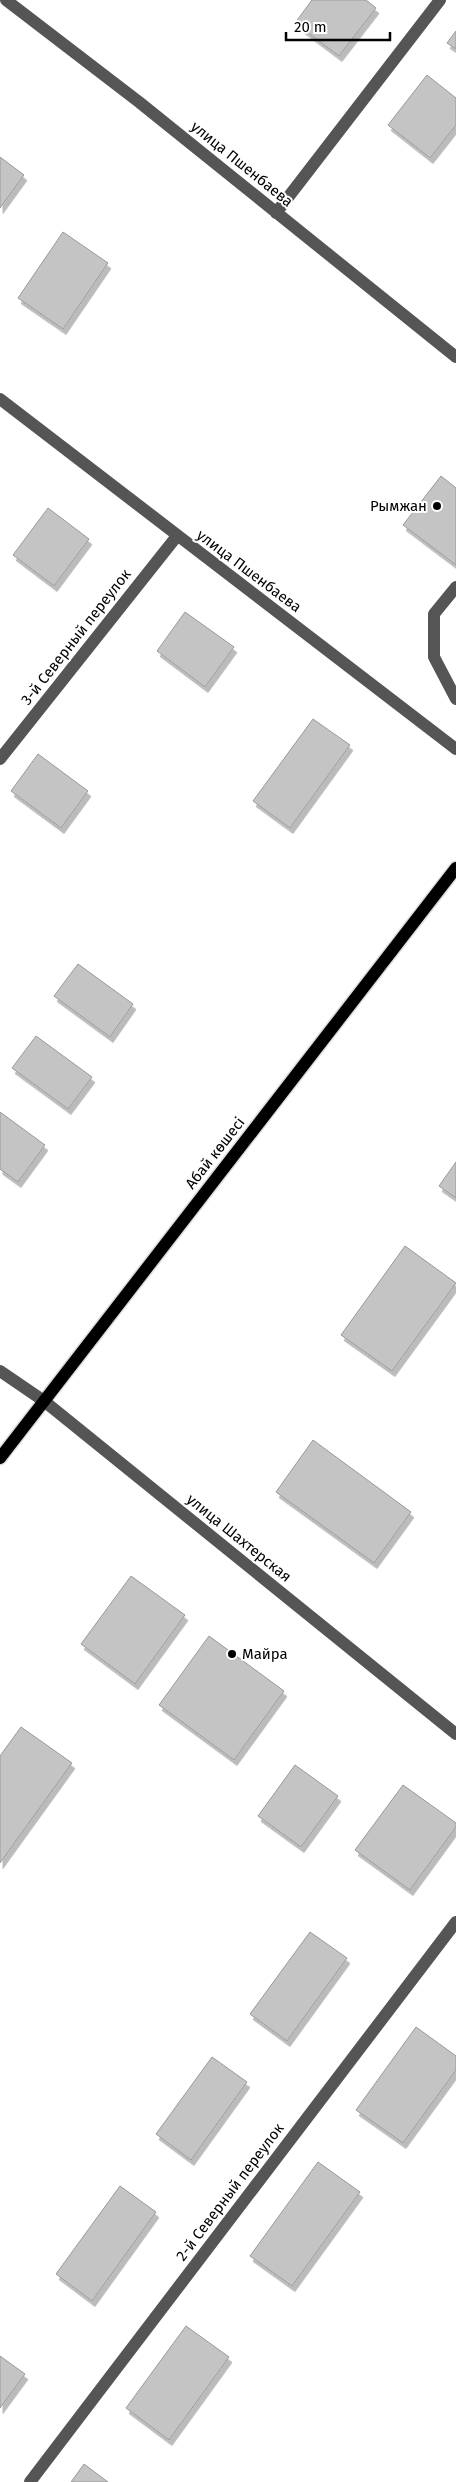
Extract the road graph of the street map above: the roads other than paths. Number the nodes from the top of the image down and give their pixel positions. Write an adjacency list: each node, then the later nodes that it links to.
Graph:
1 (6, 0): 3 (street, улица Пшенбаева)
2 (440, 0): 3 (street)
3 (276, 213): 4 (street, улица Пшенбаева)
4 (456, 357)
5 (0, 399): 6 (street, улица Пшенбаева)
6 (177, 536): 9 (street, улица Пшенбаева); 10 (street, 3-й Северный переулок)
7 (456, 587): 8 (street)
8 (456, 699)
9 (456, 749)
10 (0, 759)
11 (456, 868): 13 (main road, Абай көшесі)
12 (0, 1371): 13 (street, улица Шахтерская)
13 (44, 1401): 14 (main road, Абай көшесі); 15 (street, улица Шахтерская)
14 (0, 1458)
15 (456, 1734)
16 (456, 1922): 17 (street, 2-й Северный переулок)
17 (30, 2482)

